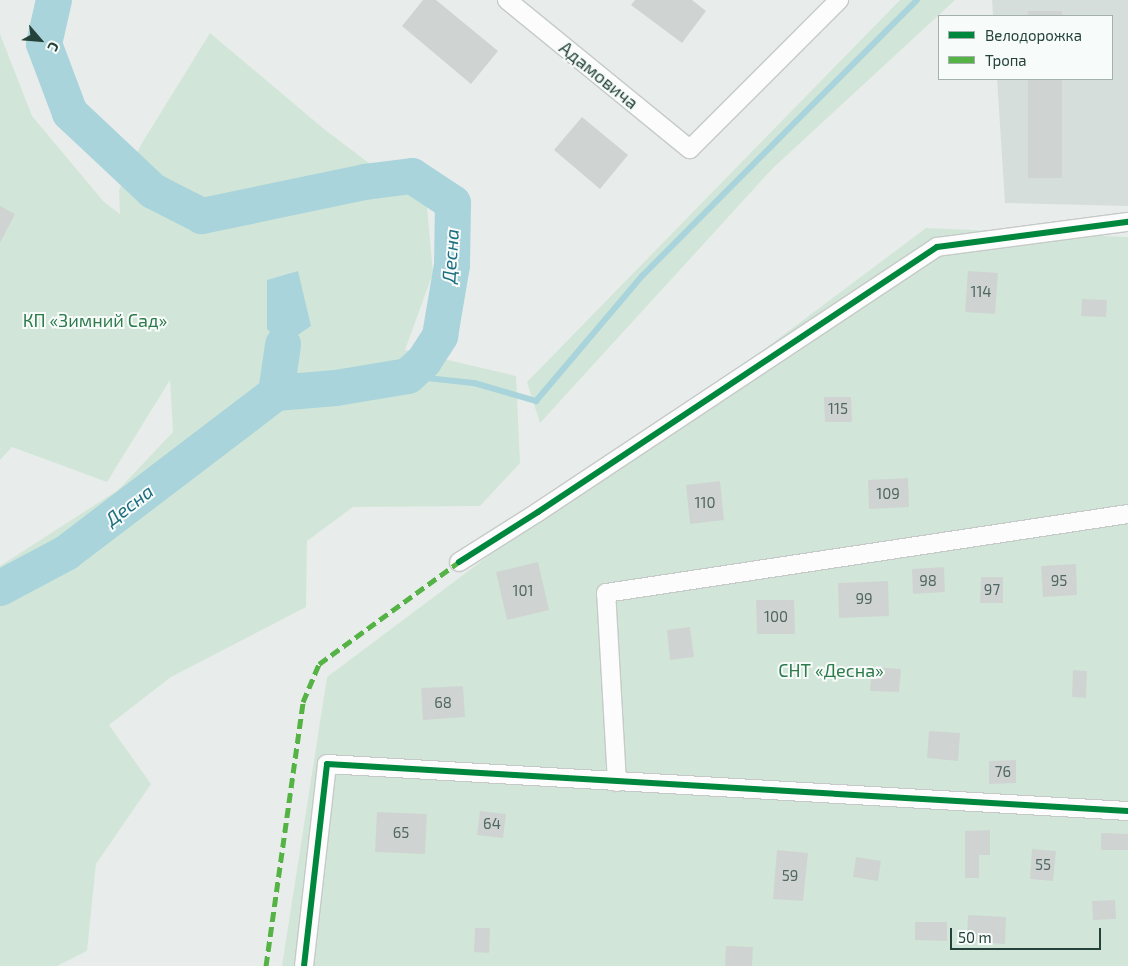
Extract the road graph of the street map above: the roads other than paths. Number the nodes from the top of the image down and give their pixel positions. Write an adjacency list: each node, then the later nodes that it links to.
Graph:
1 (507, 0): 2 (street, Адамовича)
2 (839, 0)
3 (1128, 222): 5 (street)
4 (1128, 514): 6 (street)
5 (459, 562)
6 (617, 782): 7 (street); 8 (street)
7 (1128, 811)
8 (304, 966)

